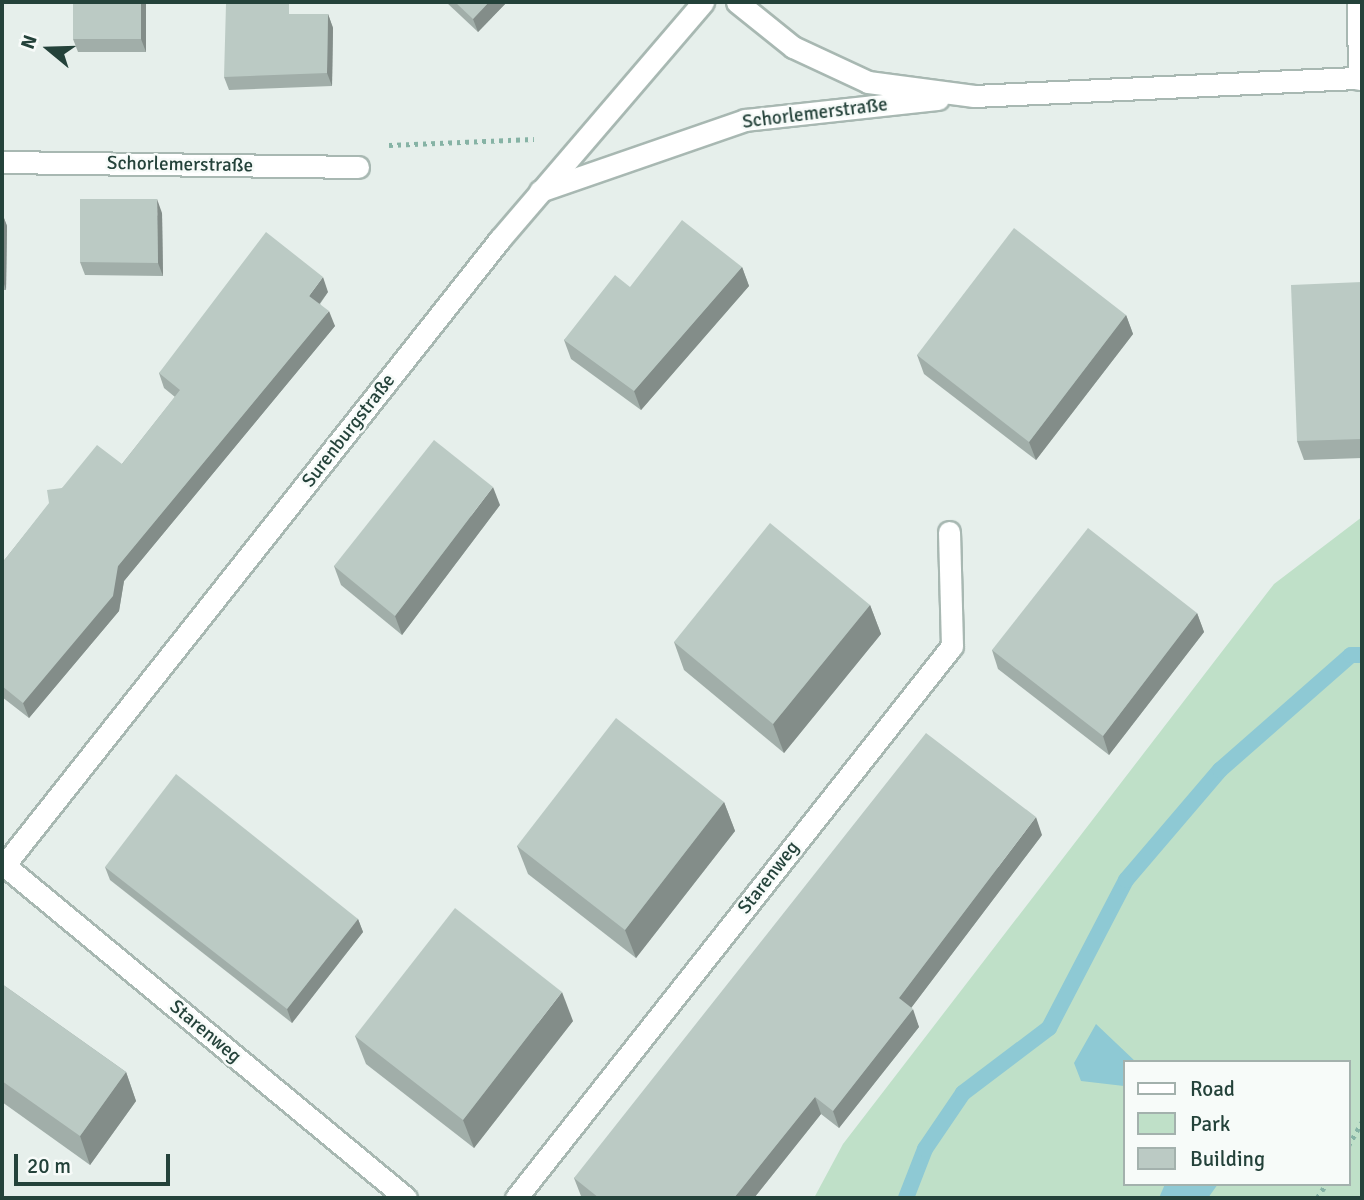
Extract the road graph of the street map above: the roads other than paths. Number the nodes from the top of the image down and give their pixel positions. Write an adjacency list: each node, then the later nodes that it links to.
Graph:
1 (703, 2): 8 (street, Surenburgstraße)
2 (737, 2): 5 (street, Schorlemerstraße)
3 (1358, 2): 4 (street)
4 (1361, 78): 5 (street, Schorlemerstraße)
5 (974, 96): 8 (street, Schorlemerstraße)
6 (2, 162): 7 (street, Schorlemerstraße)
7 (358, 167)
8 (540, 191): 10 (street, Surenburgstraße)
9 (949, 533): 12 (street, Starenweg)
10 (3, 866): 11 (street, Starenweg)
11 (406, 1198)
12 (516, 1198)

